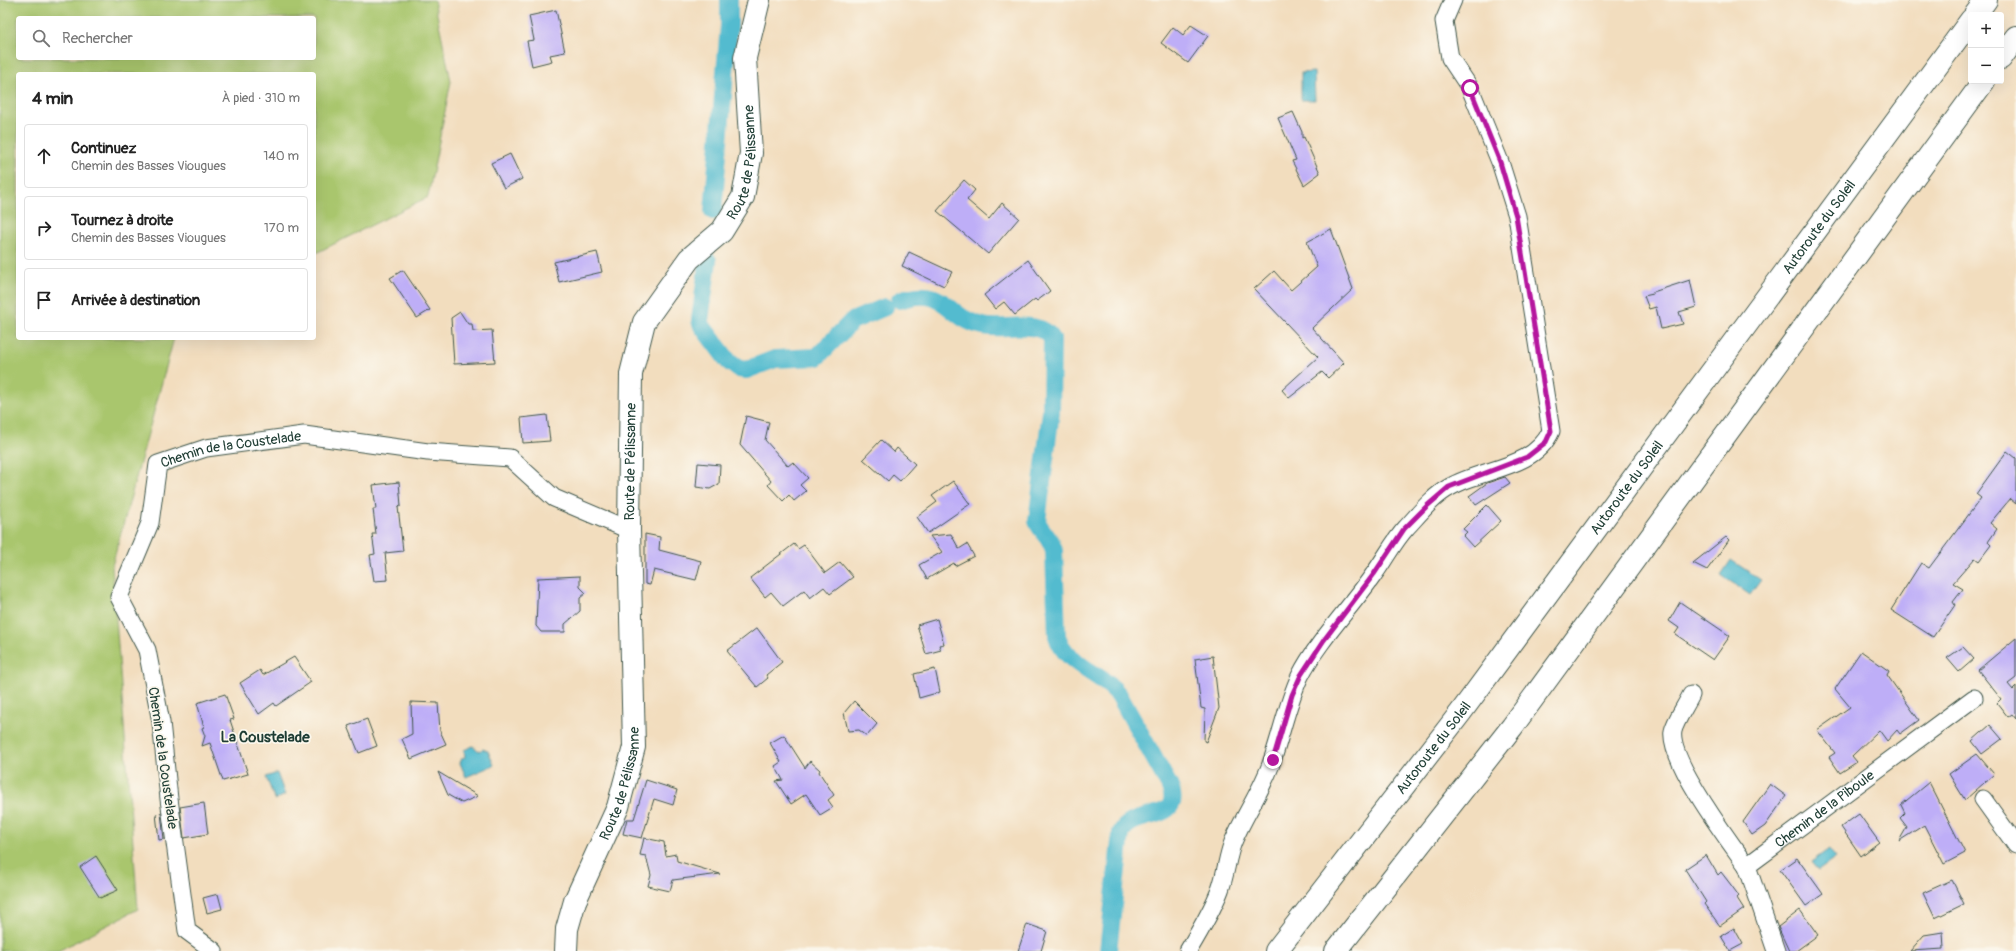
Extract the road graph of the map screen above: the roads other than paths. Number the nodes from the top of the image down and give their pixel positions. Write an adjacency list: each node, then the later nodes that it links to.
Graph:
1 (759, 0): 9 (main road, Route de Pélissanne)
2 (1453, 0): 17 (street)
3 (1986, 0): 4 (main road)
4 (1977, 12)
5 (1968, 24): 18 (main road, Autoroute du Soleil)
6 (2016, 37): 7 (main road)
7 (2004, 54)
8 (1982, 84): 19 (main road)
9 (629, 530): 15 (street, Chemin de la Coustelade); 16 (main road, Route de Pélissanne)
10 (1691, 695): 14 (street)
11 (1974, 698): 14 (street, Chemin de la Piboule)
12 (1983, 799): 13 (street)
13 (2016, 845)
14 (1747, 866): 20 (street)
15 (214, 951)
16 (566, 951)
17 (1188, 951)
18 (1276, 951)
19 (1336, 951)
20 (1776, 951)

